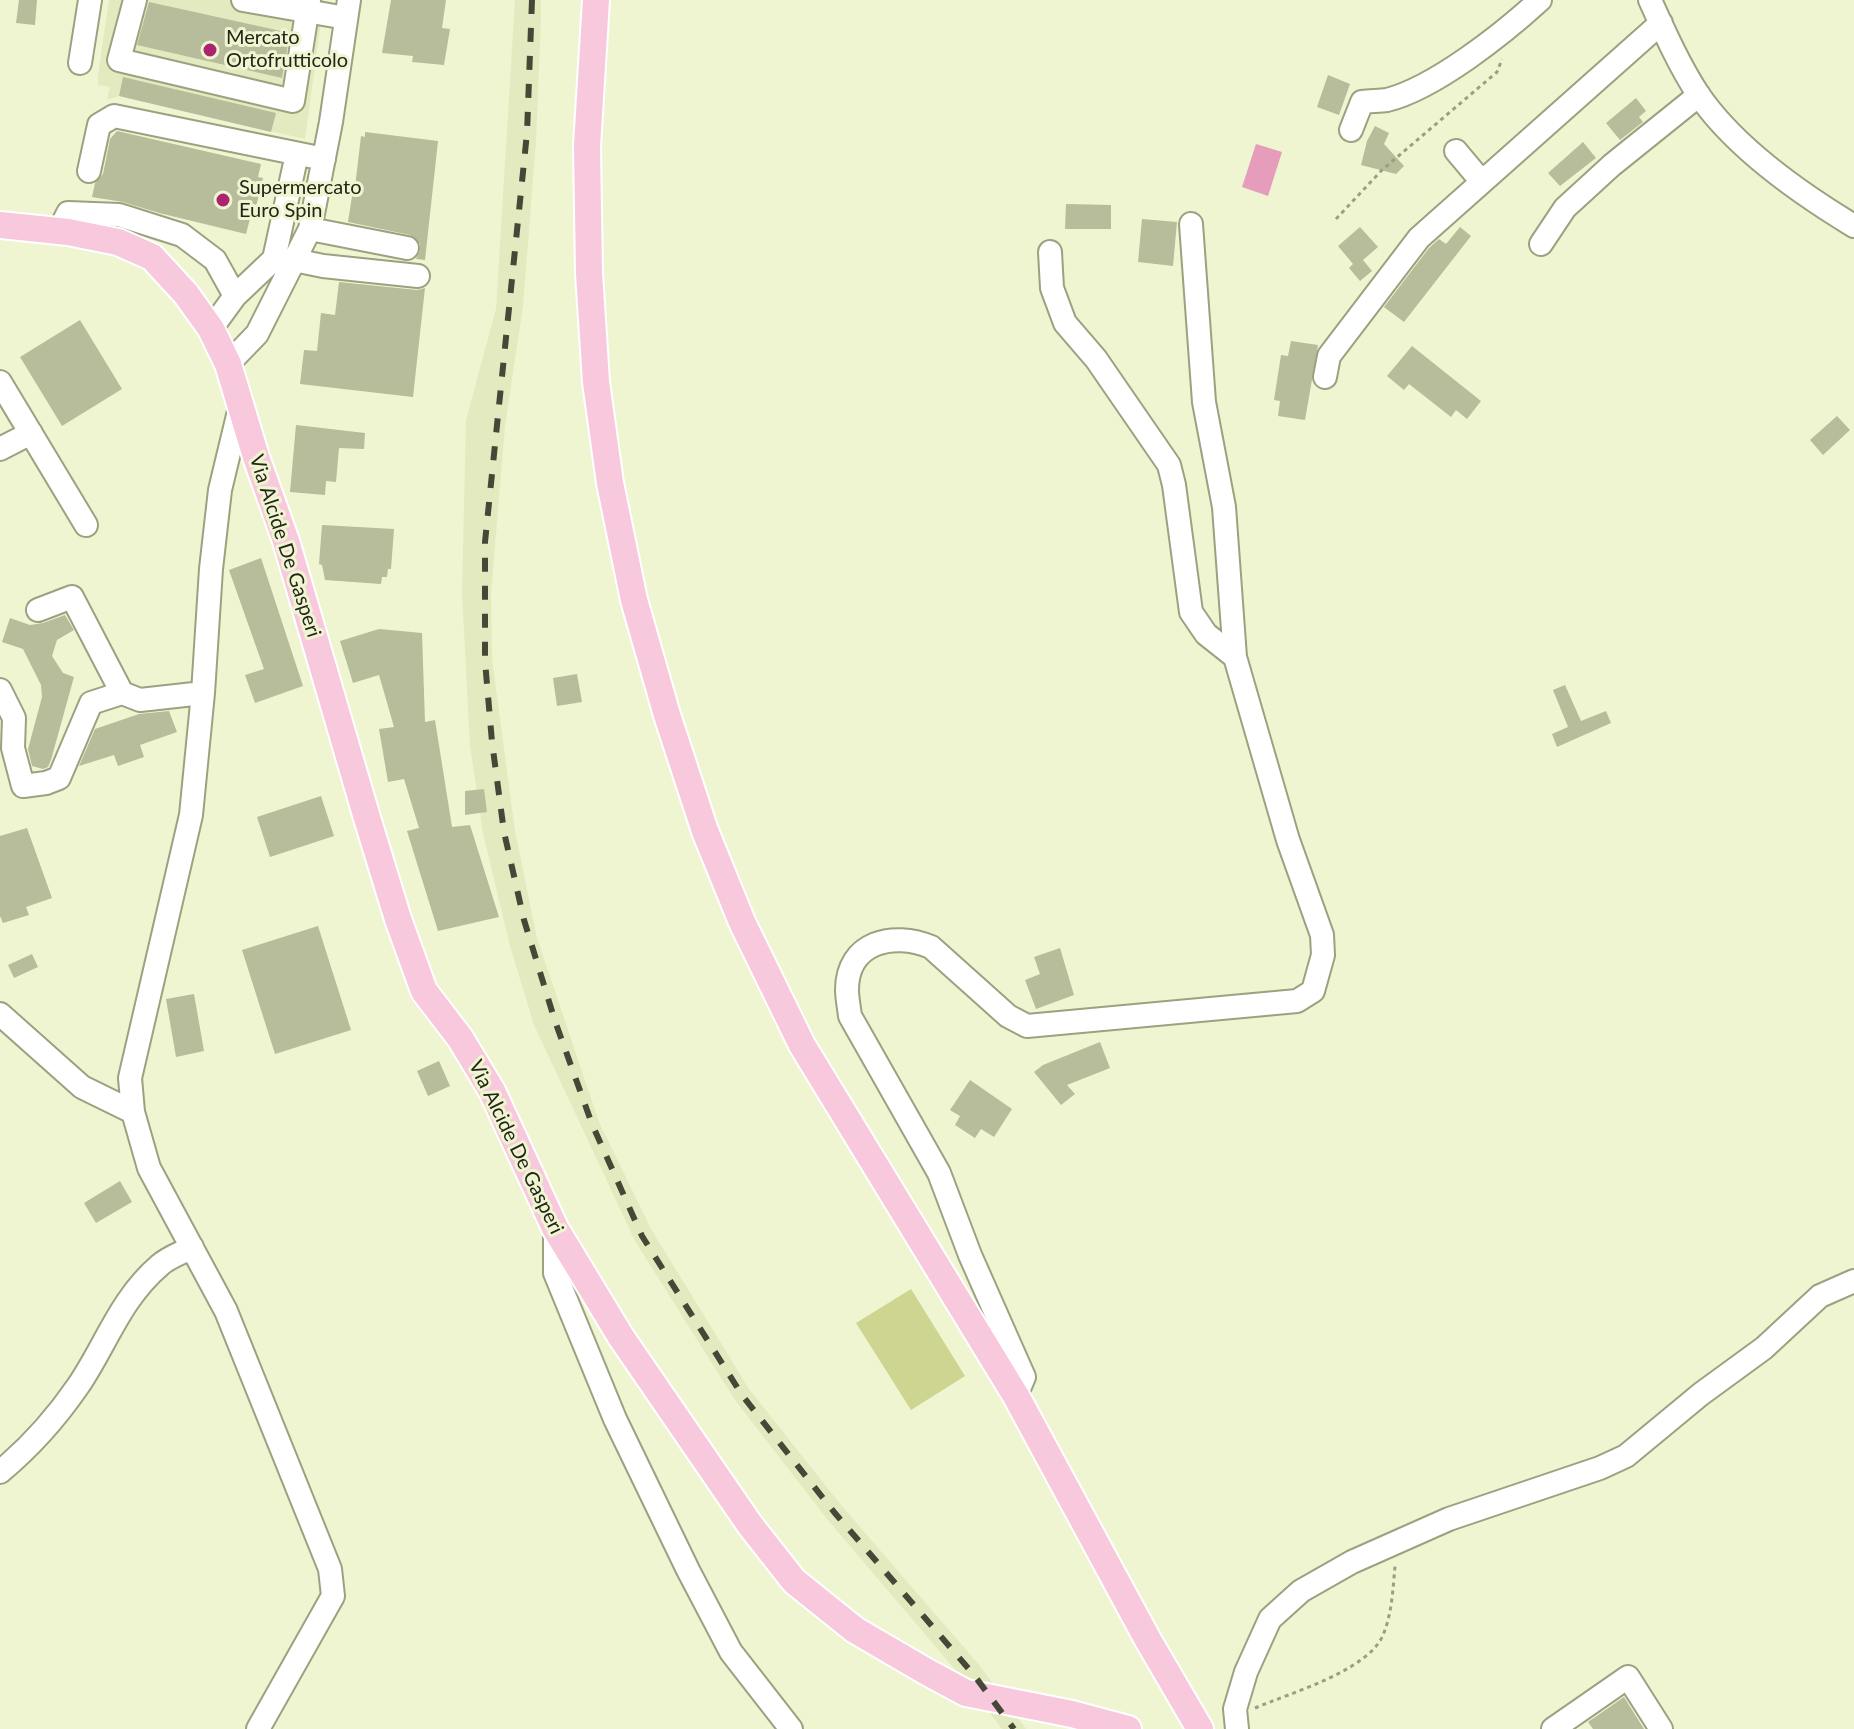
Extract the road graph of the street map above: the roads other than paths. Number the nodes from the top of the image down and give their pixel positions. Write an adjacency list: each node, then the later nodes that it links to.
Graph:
1 (90, 0): 10 (street)
2 (135, 0): 7 (street)
3 (243, 0): 7 (street)
4 (596, 0): 47 (main road)
5 (1540, 0): 12 (street)
6 (1650, 0): 9 (street)
7 (308, 6): 8 (street)
8 (347, 9): 15 (street)
9 (1661, 23): 11 (street); 17 (street)
10 (80, 63)
11 (1699, 95): 20 (street); 23 (street)
12 (1351, 130)
13 (1456, 151): 17 (street)
14 (297, 154): 15 (street); 16 (street); 28 (street)
15 (324, 159): 21 (street)
16 (89, 171)
17 (1482, 182): 31 (street)
18 (1191, 224): 38 (street)
19 (0, 225): 22 (main road, Via Alcide De Gasperi)
20 (1854, 226)
21 (310, 229): 24 (street); 26 (street)
22 (59, 231): 28 (street); 29 (main road, Via Alcide De Gasperi)
23 (1541, 244)
24 (407, 248)
25 (1050, 252): 38 (street)
26 (294, 260): 27 (street); 30 (street)
27 (418, 276)
28 (235, 296): 29 (street)
29 (211, 329): 30 (main road, Via Alcide De Gasperi)
30 (228, 364): 33 (main road, Via Alcide De Gasperi)
31 (1325, 377)
32 (1, 385): 34 (street)
33 (241, 403): 41 (street); 44 (main road, Via Alcide De Gasperi)
34 (31, 433): 35 (street); 36 (street)
35 (0, 449)
36 (86, 525)
37 (38, 610): 40 (street)
38 (1235, 657): 47 (street)
39 (0, 690): 40 (street)
40 (122, 693): 41 (street)
41 (203, 693): 43 (street)
42 (0, 1014): 43 (street)
43 (133, 1112): 45 (street)
44 (555, 1228): 51 (street); 52 (main road, Via Alcide De Gasperi)
45 (192, 1247): 48 (street); 50 (street)
46 (1854, 1281): 49 (street)
47 (1016, 1396): 53 (main road)
48 (0, 1472)
49 (1236, 1719)
50 (258, 1729)
51 (791, 1729)
52 (1128, 1729)
53 (1200, 1729)
54 (1553, 1729): 55 (street)
55 (1661, 1729)

